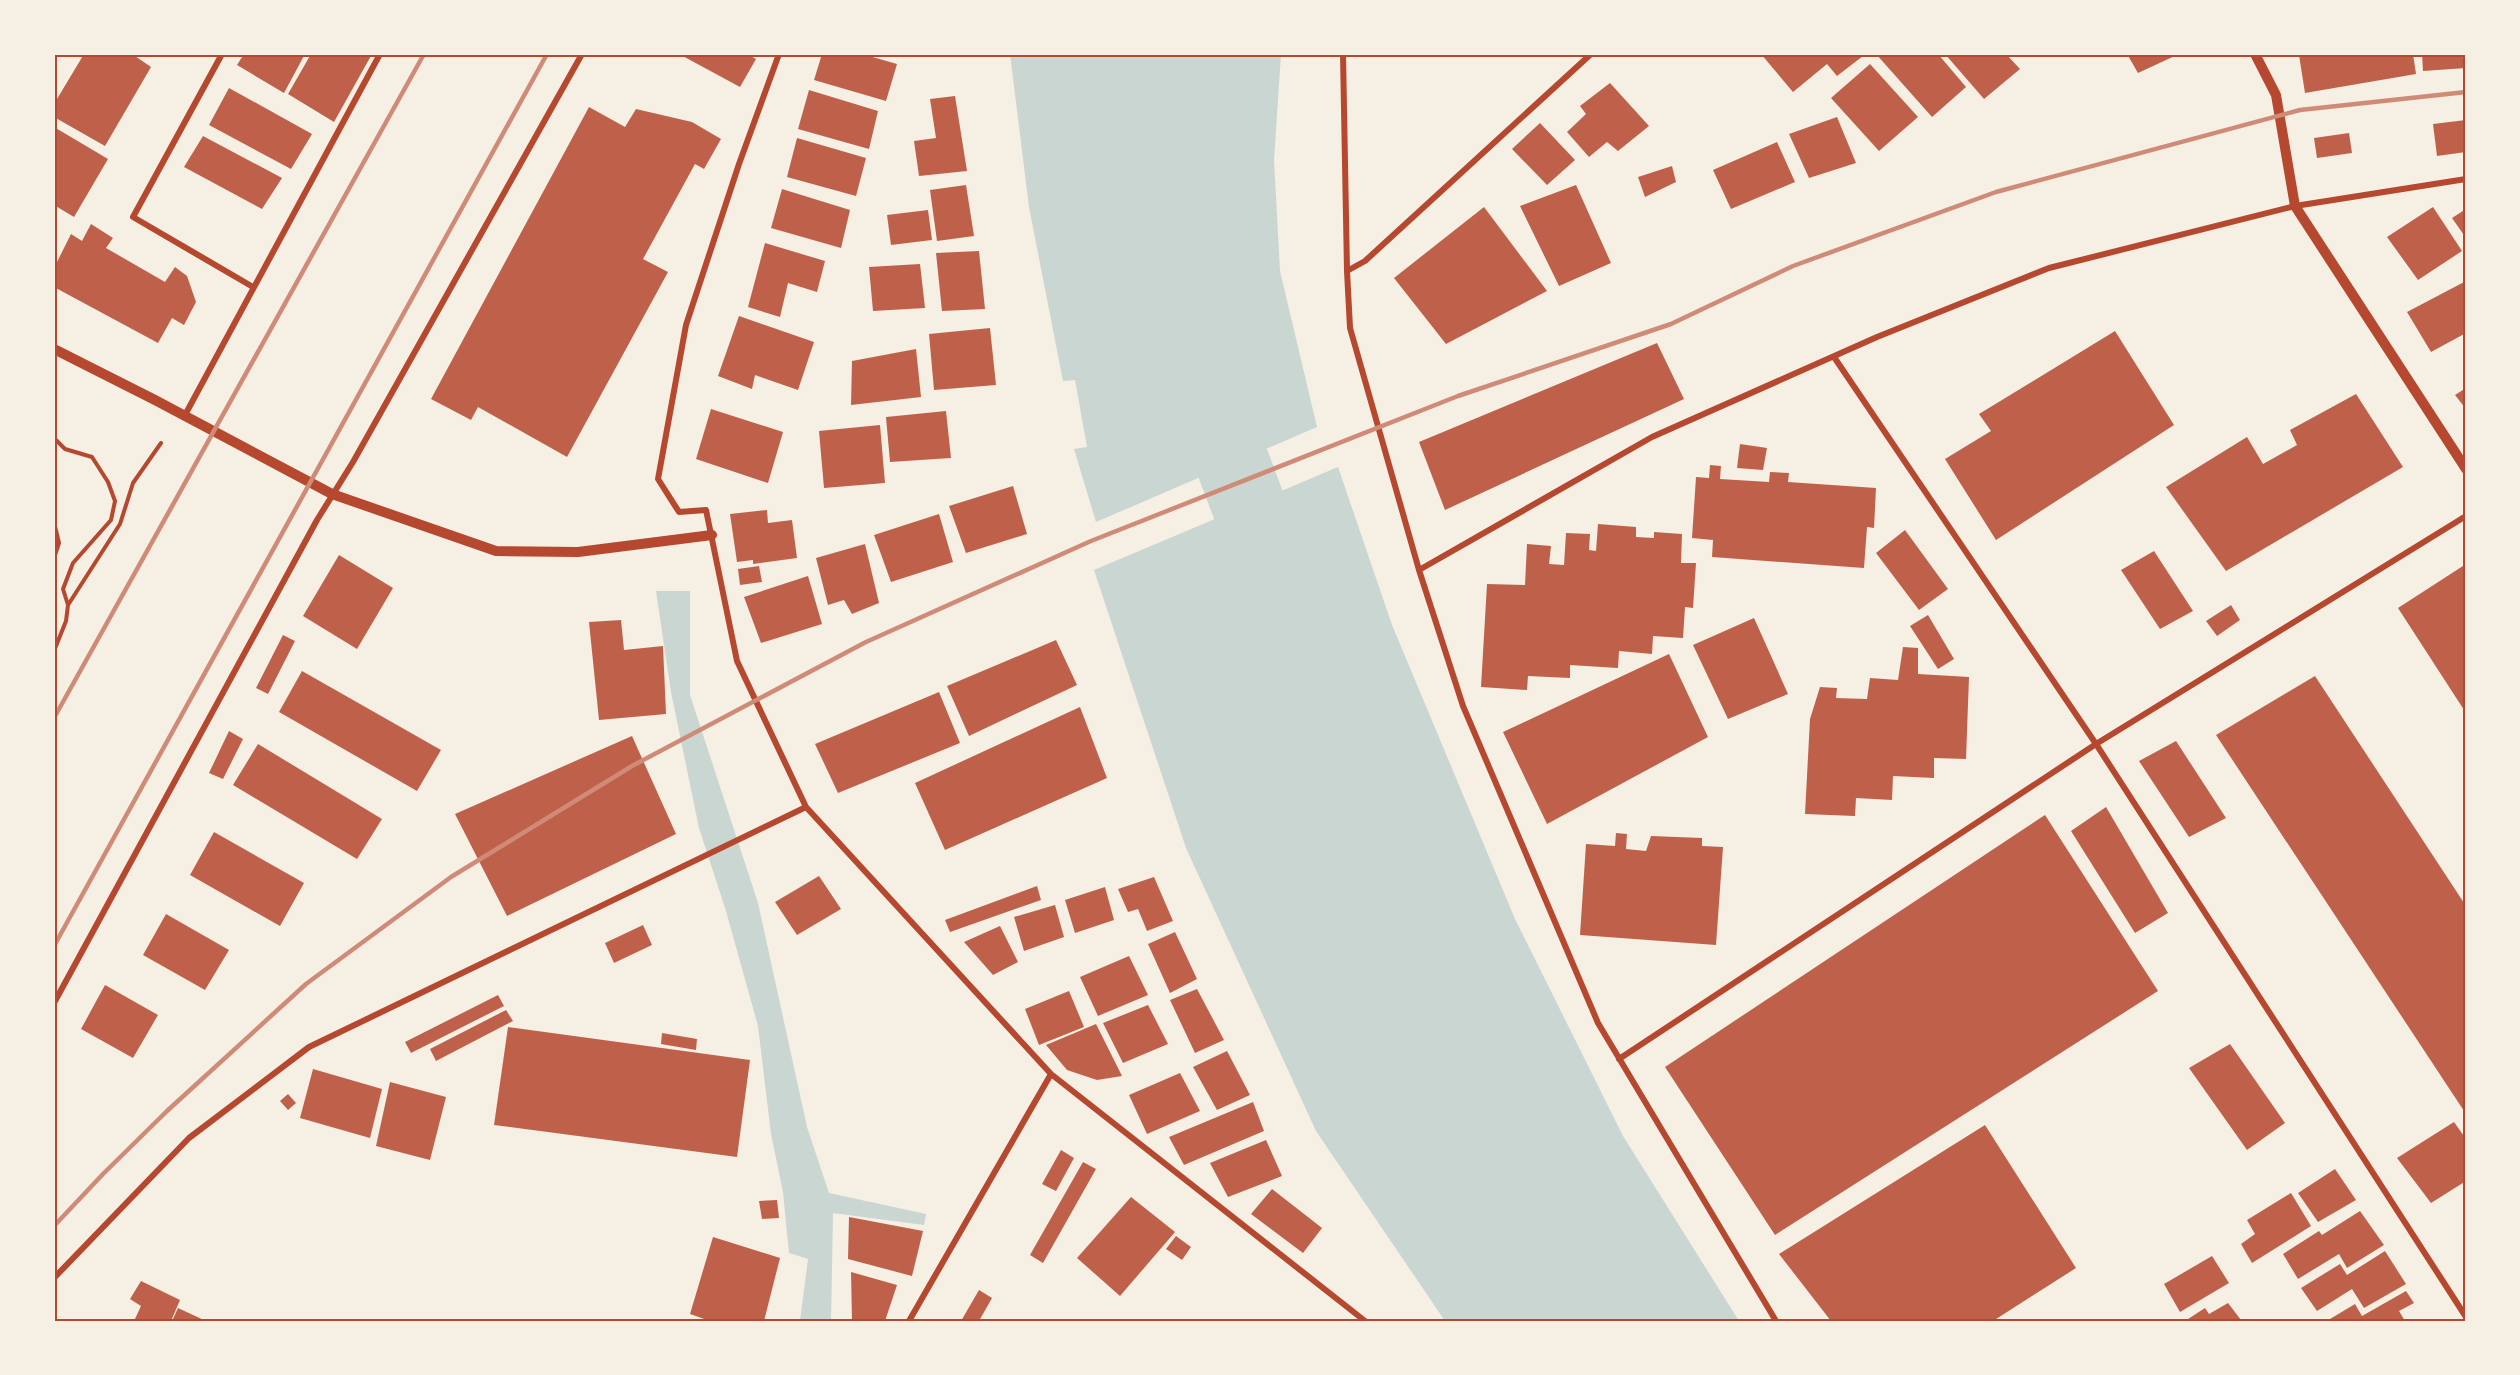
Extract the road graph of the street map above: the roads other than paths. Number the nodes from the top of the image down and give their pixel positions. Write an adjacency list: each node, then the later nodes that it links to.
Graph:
1 (222, 54): 11 (street)
2 (380, 54): 11 (street)
3 (582, 54): 16 (street)
4 (779, 54): 18 (street)
5 (1343, 54): 10 (street)
6 (1592, 54): 10 (street)
7 (2255, 54): 9 (street)
8 (2466, 179): 9 (street)
9 (2295, 206): 13 (street); 15 (street)
10 (1347, 271): 19 (street)
11 (253, 287): 14 (street)
12 (54, 349): 14 (street)
13 (1834, 357): 19 (street); 20 (street)
14 (185, 416): 16 (street)
15 (2466, 469)
16 (333, 494): 18 (street); 22 (street)
17 (2466, 516): 20 (street)
18 (712, 535): 21 (street)
19 (1419, 570): 23 (street)
20 (2096, 744): 23 (street); 26 (street)
21 (806, 807): 24 (street); 25 (street)
22 (54, 1003)
23 (1619, 1059): 29 (street)
24 (1051, 1074): 27 (street); 28 (street)
25 (54, 1278)
26 (2466, 1317)
27 (909, 1321)
28 (1365, 1321)
29 (1776, 1321)

